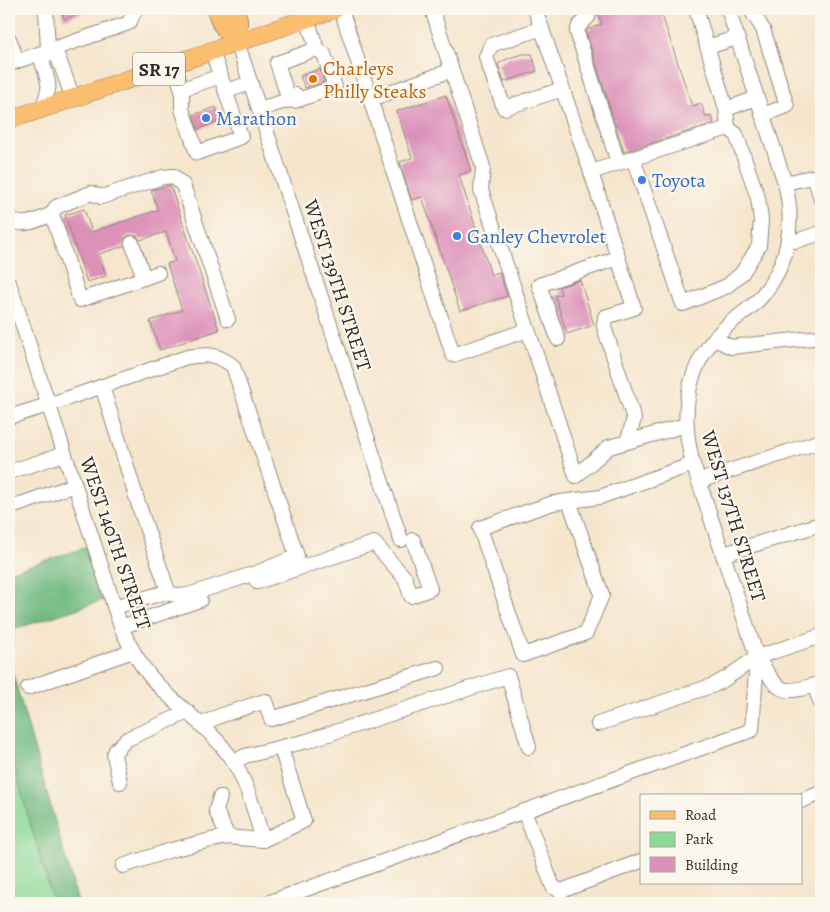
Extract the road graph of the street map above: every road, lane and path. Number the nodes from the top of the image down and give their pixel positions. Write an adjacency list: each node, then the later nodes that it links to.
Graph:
1 (46, 9): 19 (street)
2 (136, 9): 19 (street)
3 (217, 9): 17 (highway)
4 (233, 9): 17 (highway)
5 (335, 9): 12 (main road, SR 17)
6 (341, 9): 32 (street)
7 (432, 9): 24 (street)
8 (535, 9): 14 (street)
9 (696, 9): 18 (street)
10 (728, 9): 15 (street, WEST 137TH STREET)
11 (750, 9): 37 (street)
12 (307, 19): 17 (main road, SR 17); 20 (street)
13 (588, 20): 41 (street)
14 (542, 28): 27 (street); 27 (street)
15 (737, 38): 18 (street); 31 (street, WEST 137TH STREET)
16 (9, 39): 22 (street)
17 (237, 42): 21 (main road, SR 17); 26 (street, WEST 139TH STREET)
18 (707, 47): 36 (street)
19 (48, 50): 22 (street); 30 (street); 34 (street)
20 (317, 50): 33 (street); 33 (street)
21 (212, 51): 23 (main road, SR 17); 25 (street)
22 (13, 63)
23 (173, 64): 28 (street); 30 (main road, SR 17)
24 (452, 70): 32 (street); 56 (street)
25 (221, 76): 28 (street); 29 (street)
26 (251, 83): 29 (street); 35 (street, WEST 139TH STREET)
27 (562, 88): 42 (street)
28 (182, 89): 29 (street)
29 (226, 92)
30 (72, 98): 34 (main road, SR 17)
31 (757, 98): 36 (street); 37 (street, WEST 137TH STREET)
32 (371, 99): 56 (street)
33 (289, 100): 35 (street)
34 (42, 109): 38 (main road, SR 17)
35 (260, 109): 77 (street, WEST 139TH STREET)
36 (726, 109): 39 (street)
37 (762, 115): 43 (street, WEST 137TH STREET)
38 (9, 120)
39 (728, 128): 40 (street); 40 (street)
40 (633, 158): 41 (street)
41 (618, 163): 42 (street)
42 (591, 172): 50 (street)
43 (785, 183): 44 (street); 48 (street, WEST 137TH STREET)
44 (821, 199)
45 (52, 214): 46 (street); 52 (street); 55 (street)
46 (9, 221)
47 (821, 233): 48 (street)
48 (788, 240): 59 (street, WEST 137TH STREET)
49 (132, 243): 52 (street)
50 (618, 258): 58 (street); 65 (street)
51 (158, 273): 52 (street)
52 (144, 278)
53 (9, 282): 54 (street, WEST 140TH STREET)
54 (13, 310): 61 (street, WEST 140TH STREET)
55 (228, 319)
56 (528, 330): 65 (street)
57 (821, 337): 59 (street)
58 (558, 338)
59 (715, 339): 63 (street, WEST 137TH STREET)
60 (102, 386): 61 (street); 75 (street); 75 (street)
61 (48, 405): 62 (street); 66 (street, WEST 140TH STREET)
62 (9, 417)
63 (686, 425): 65 (street); 67 (street, WEST 137TH STREET)
64 (821, 441): 69 (street)
65 (627, 442)
66 (64, 454): 68 (street); 70 (street, WEST 140TH STREET)
67 (693, 464): 69 (street, WEST 137TH STREET); 71 (street)
68 (9, 472)
69 (699, 481): 74 (street, WEST 137TH STREET)
70 (75, 485): 72 (street); 76 (street, WEST 140TH STREET)
71 (569, 501): 71 (street)
72 (9, 508)
73 (821, 524): 74 (street)
74 (724, 554): 80 (street, WEST 137TH STREET)
75 (169, 594): 76 (street)
76 (114, 607): 77 (street, WEST 140TH STREET)
77 (121, 627): 79 (street, WEST 140TH STREET)
78 (821, 636): 80 (street)
79 (133, 651): 83 (street); 85 (street, WEST 140TH STREET)
80 (758, 657): 82 (street); 87 (street); 95 (street)
81 (438, 668): 86 (street)
82 (818, 684): 84 (street)
83 (28, 688)
84 (821, 704)
85 (188, 712): 86 (street, WEST 140TH STREET); 91 (street)
86 (202, 724): 90 (street, WEST 140TH STREET)
87 (598, 724)
88 (529, 747): 89 (street)
89 (281, 748): 90 (street); 97 (street)
90 (234, 762): 97 (street, WEST 140TH STREET)
91 (120, 782)
92 (821, 793): 94 (street)
93 (220, 797): 96 (street)
94 (802, 801)
95 (524, 811): 98 (street); 100 (street)
96 (228, 837): 97 (street); 99 (street)
97 (263, 840)
98 (640, 861)
99 (122, 866)
100 (267, 903)

